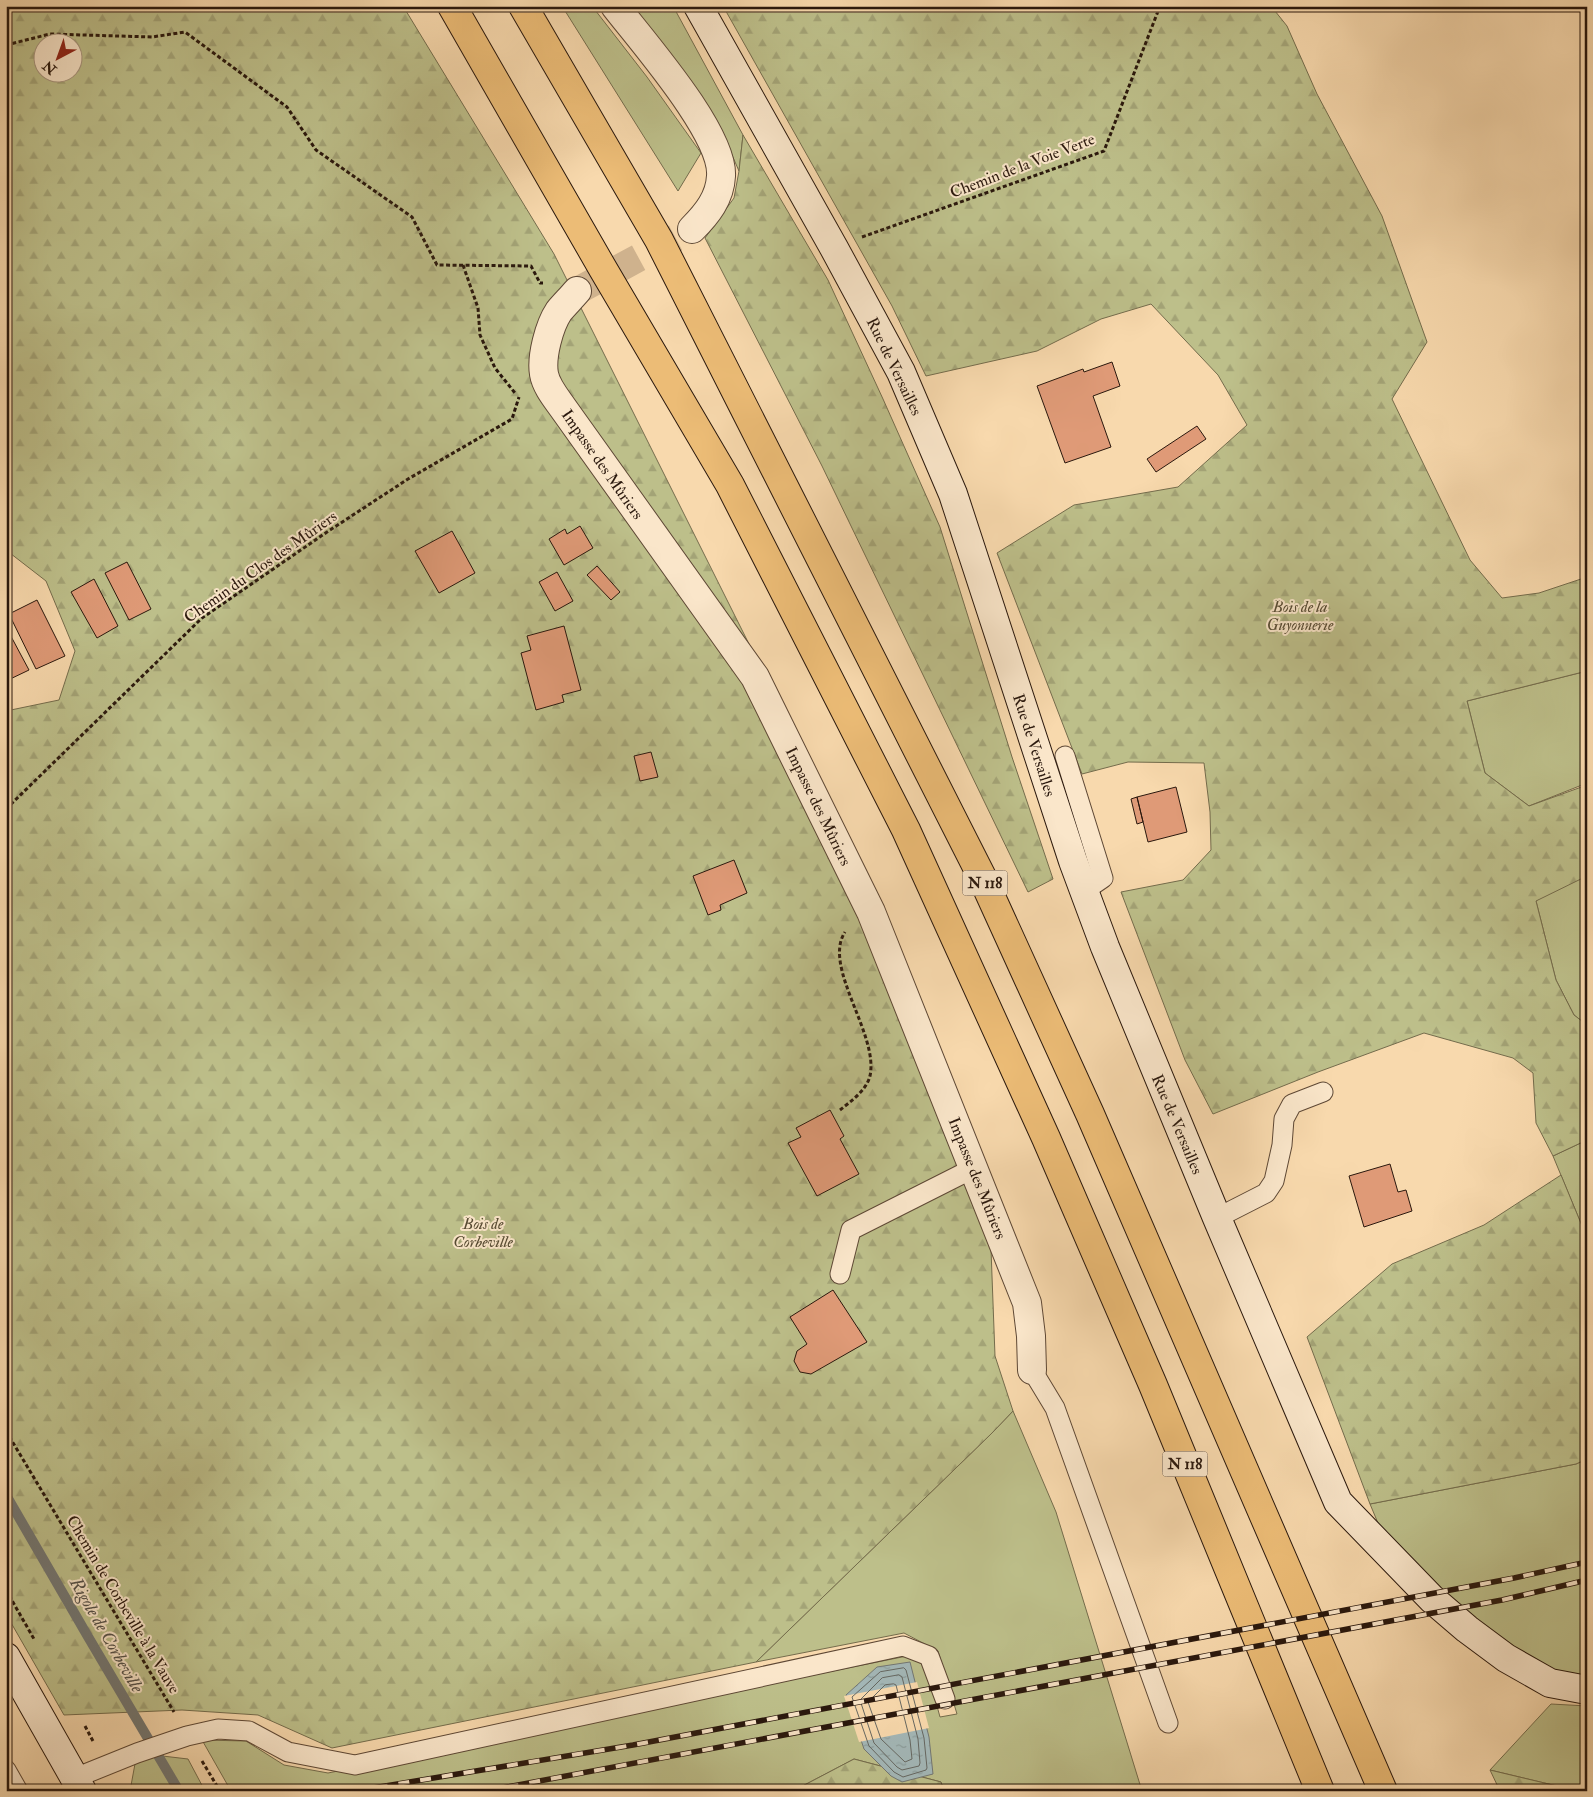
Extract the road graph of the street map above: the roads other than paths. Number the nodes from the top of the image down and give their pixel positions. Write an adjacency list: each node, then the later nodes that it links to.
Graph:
1 (452, 6): 21 (highway, N 118)
2 (523, 6): 22 (highway, N 118)
3 (615, 6): 5 (main road)
4 (698, 6): 8 (main road, Rue de Versailles)
5 (692, 229)
6 (577, 291): 10 (main road, Impasse des Mûriers)
7 (1065, 756): 8 (lane)
8 (1084, 891): 11 (main road, Rue de Versailles)
9 (1323, 1092): 11 (lane)
10 (974, 1168): 12 (lane); 13 (main road, Impasse des Mûriers)
11 (1218, 1218): 15 (main road, Rue de Versailles)
12 (840, 1274)
13 (1032, 1370): 17 (lane)
14 (6, 1657): 19 (main road)
15 (1587, 1690)
16 (945, 1699): 19 (lane)
17 (1168, 1723)
18 (6, 1770): 20 (lane)
19 (79, 1784)
20 (18, 1791)
21 (1320, 1791)
22 (1384, 1791)

